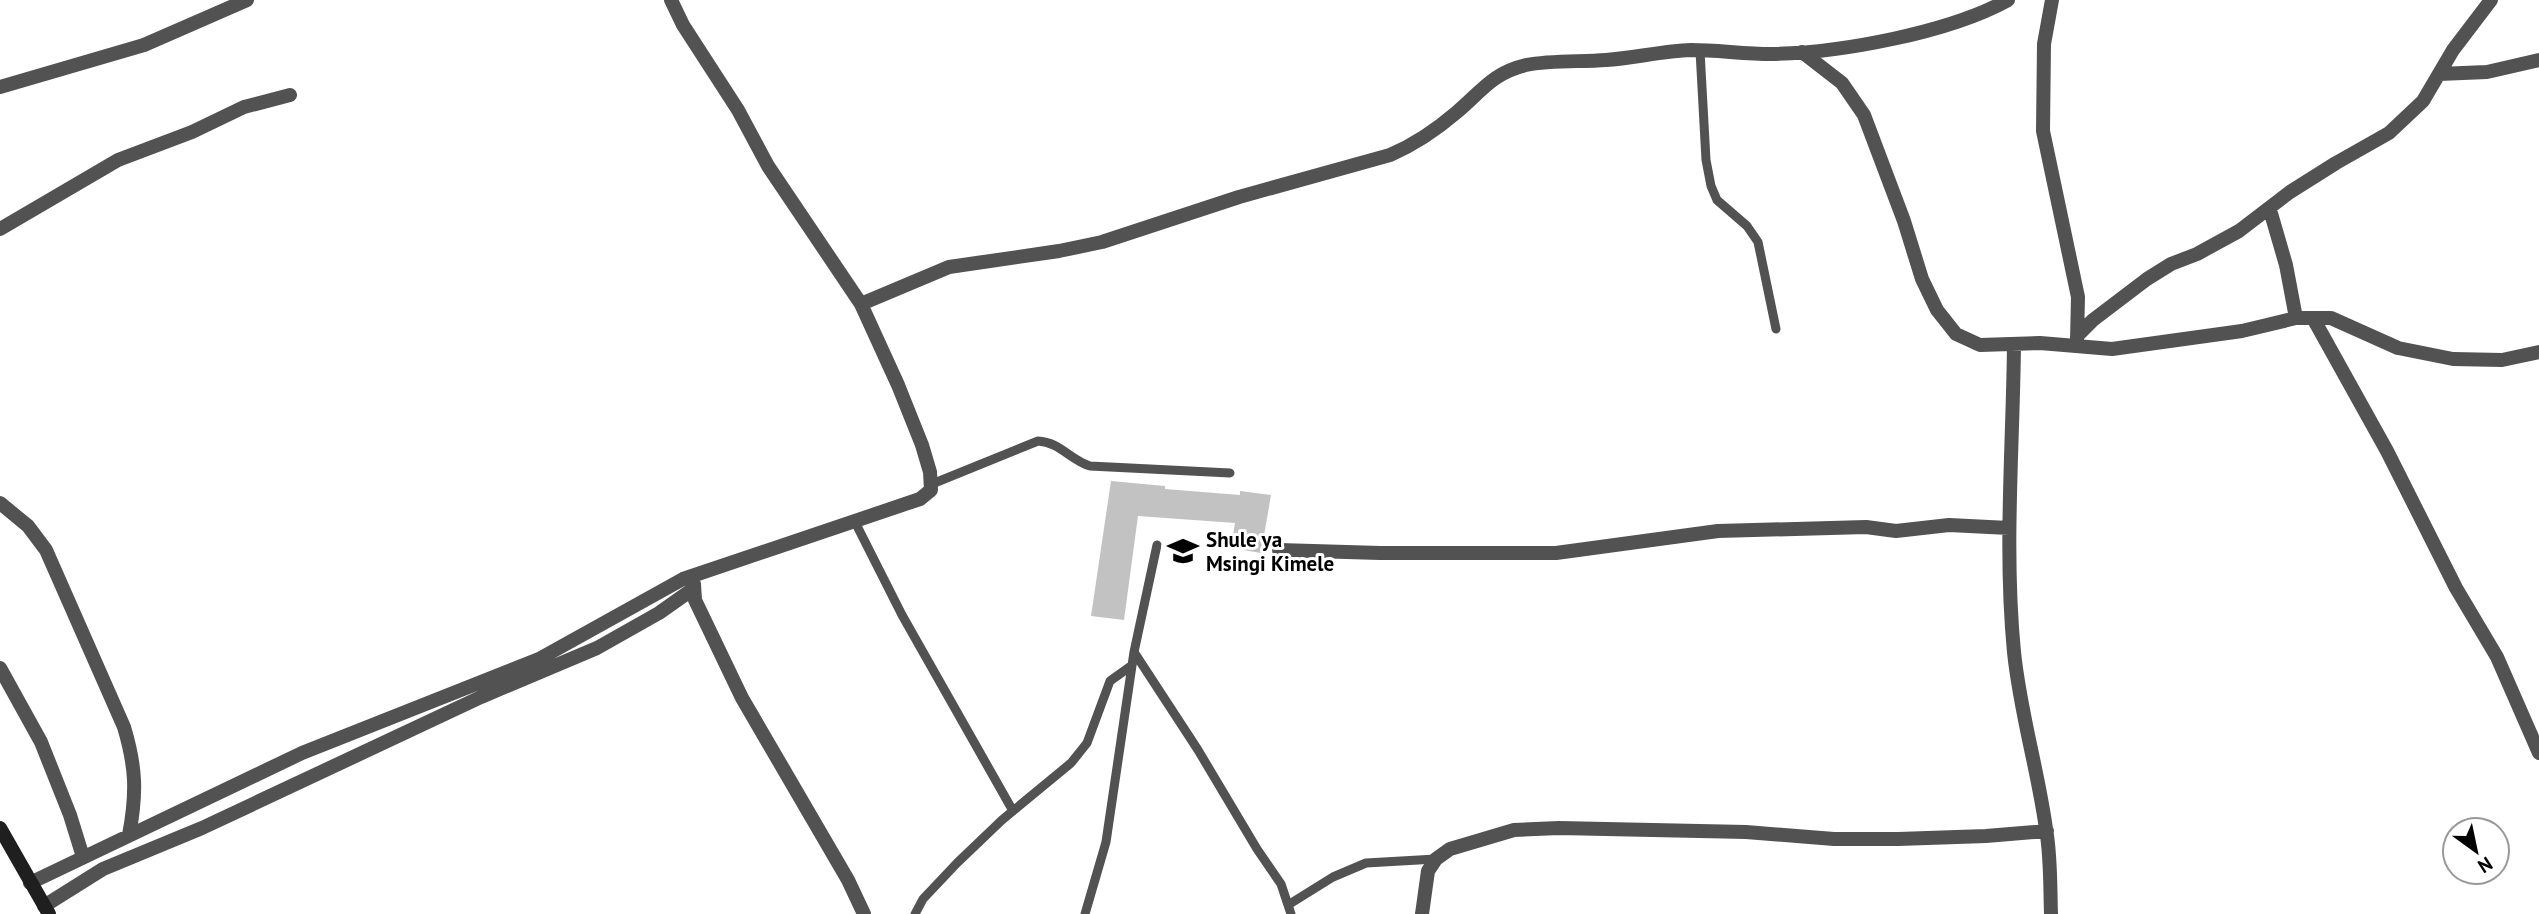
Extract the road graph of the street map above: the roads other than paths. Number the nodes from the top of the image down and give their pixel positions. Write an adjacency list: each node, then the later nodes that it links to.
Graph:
1 (247, 0): 10 (street)
2 (671, 0): 14 (street)
3 (2008, 0): 7 (street)
4 (2052, 0): 18 (street)
5 (2491, 0): 9 (street)
6 (1700, 51): 7 (street); 14 (street); 17 (lane)
7 (1802, 52): 19 (street)
8 (2539, 60): 9 (street)
9 (2439, 74): 12 (street)
10 (0, 87)
11 (290, 95): 13 (street)
12 (2270, 210): 15 (street); 18 (street)
13 (0, 229)
14 (861, 304): 22 (street)
15 (2296, 318): 16 (street); 18 (street)
16 (2312, 318): 20 (street); 32 (street)
17 (1776, 329)
18 (2076, 341): 19 (street)
19 (2014, 344): 25 (street)
20 (2539, 352)
21 (1230, 473): 22 (lane)
22 (932, 484): 24 (street)
23 (0, 503): 36 (street)
24 (854, 520): 28 (street); 33 (lane)
25 (2009, 528): 27 (street); 35 (street)
26 (1157, 545): 29 (lane)
27 (1279, 550)
28 (694, 582): 36 (street); 41 (street); 42 (street)
29 (1134, 652): 30 (lane); 40 (lane)
30 (1131, 666): 33 (lane); 44 (lane)
31 (0, 668): 37 (street)
32 (2539, 753)
33 (1013, 811): 43 (lane)
34 (0, 828): 39 (street)
35 (2047, 831): 38 (street); 46 (street)
36 (129, 835): 37 (street)
37 (83, 857): 39 (street)
38 (1436, 859): 40 (lane); 45 (street)
39 (30, 883): 41 (street)
40 (1289, 909)
41 (46, 910)
42 (864, 914)
43 (915, 914)
44 (1084, 914)
45 (1422, 914)
46 (2052, 914)

